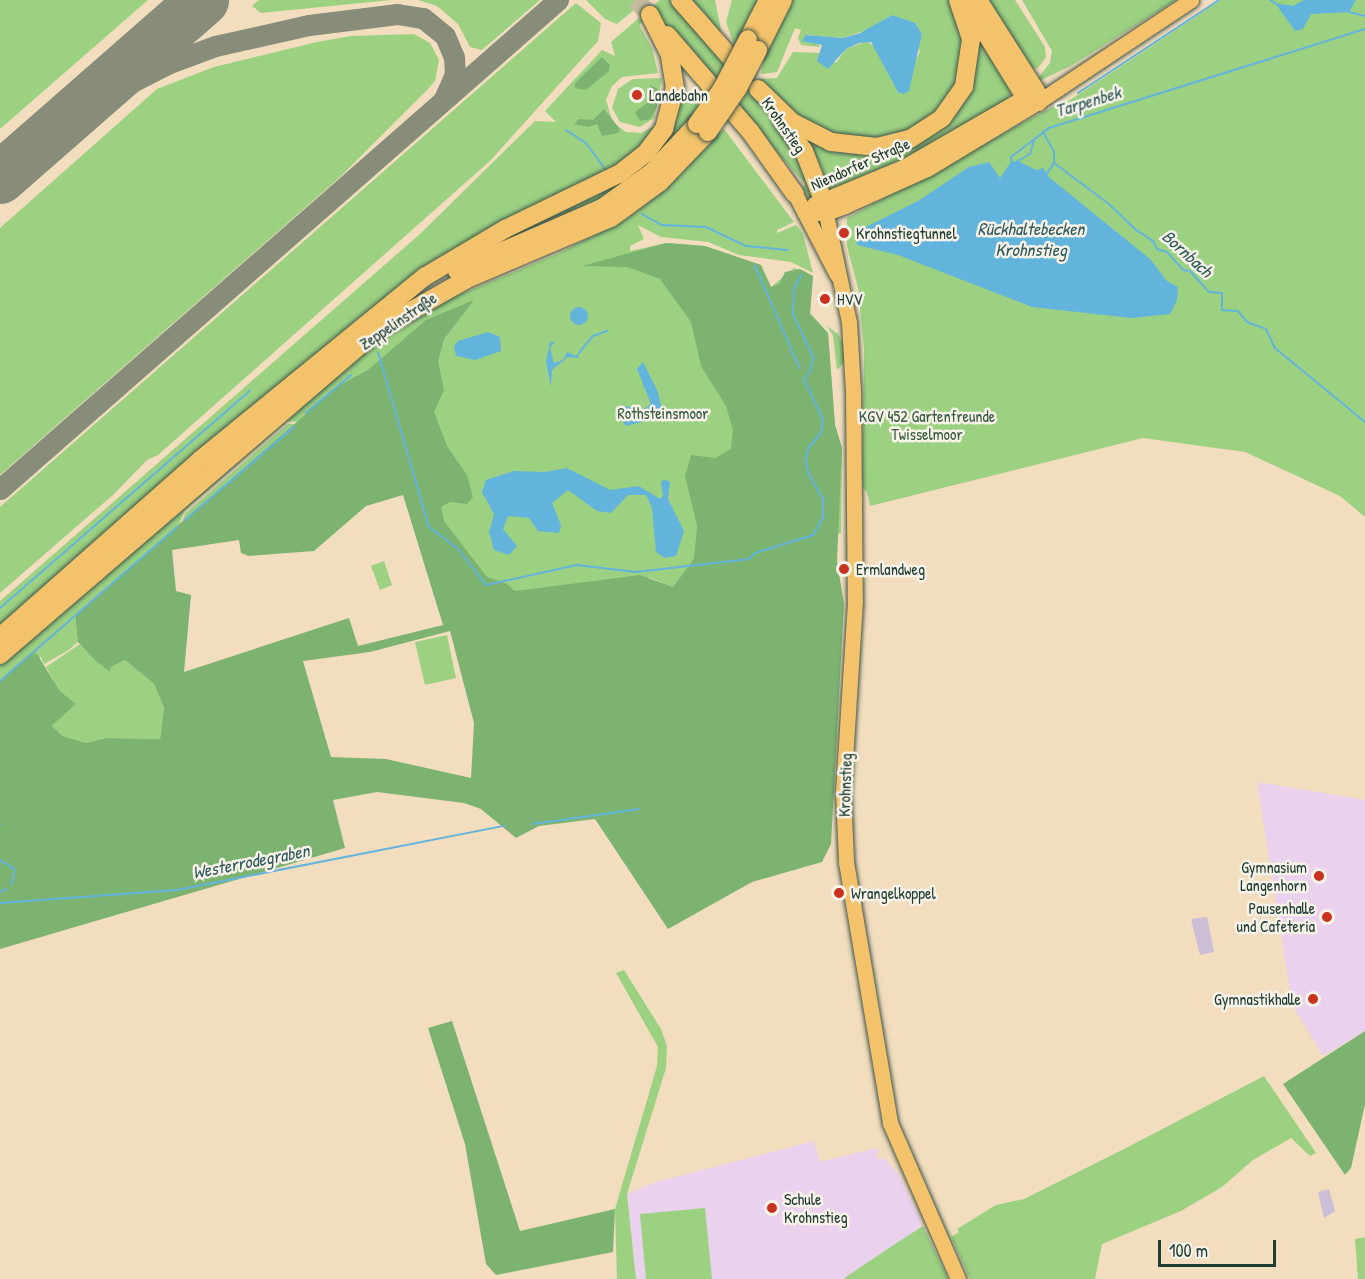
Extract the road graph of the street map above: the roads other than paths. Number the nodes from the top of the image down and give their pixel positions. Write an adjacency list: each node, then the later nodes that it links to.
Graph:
1 (680, 0): 9 (highway, Krohnstieg)
2 (768, 0): 8 (highway)
3 (783, 0): 8 (highway)
4 (958, 0): 9 (highway)
5 (965, 0): 10 (highway)
6 (978, 0): 10 (highway)
7 (1191, 0): 10 (main road, Niendorfer Straße)
8 (753, 44): 11 (highway, bridge)
9 (758, 89): 13 (highway, Krohnstieg)
10 (1033, 96): 13 (main road, Niendorfer Straße)
11 (703, 128): 16 (highway); 18 (highway, Zeppelinstraße)
12 (795, 194): 14 (main road, Krohnstieg); 16 (highway, Krohnstieg)
13 (824, 206): 14 (main road, Niendorfer Straße); 15 (main road, Krohnstieg)
14 (806, 213): 15 (main road, Krohnstieg)
15 (837, 275): 19 (main road, Krohnstieg)
16 (401, 297): 17 (highway, Zeppelinstraße)
17 (0, 637)
18 (0, 655)
19 (958, 1279)

